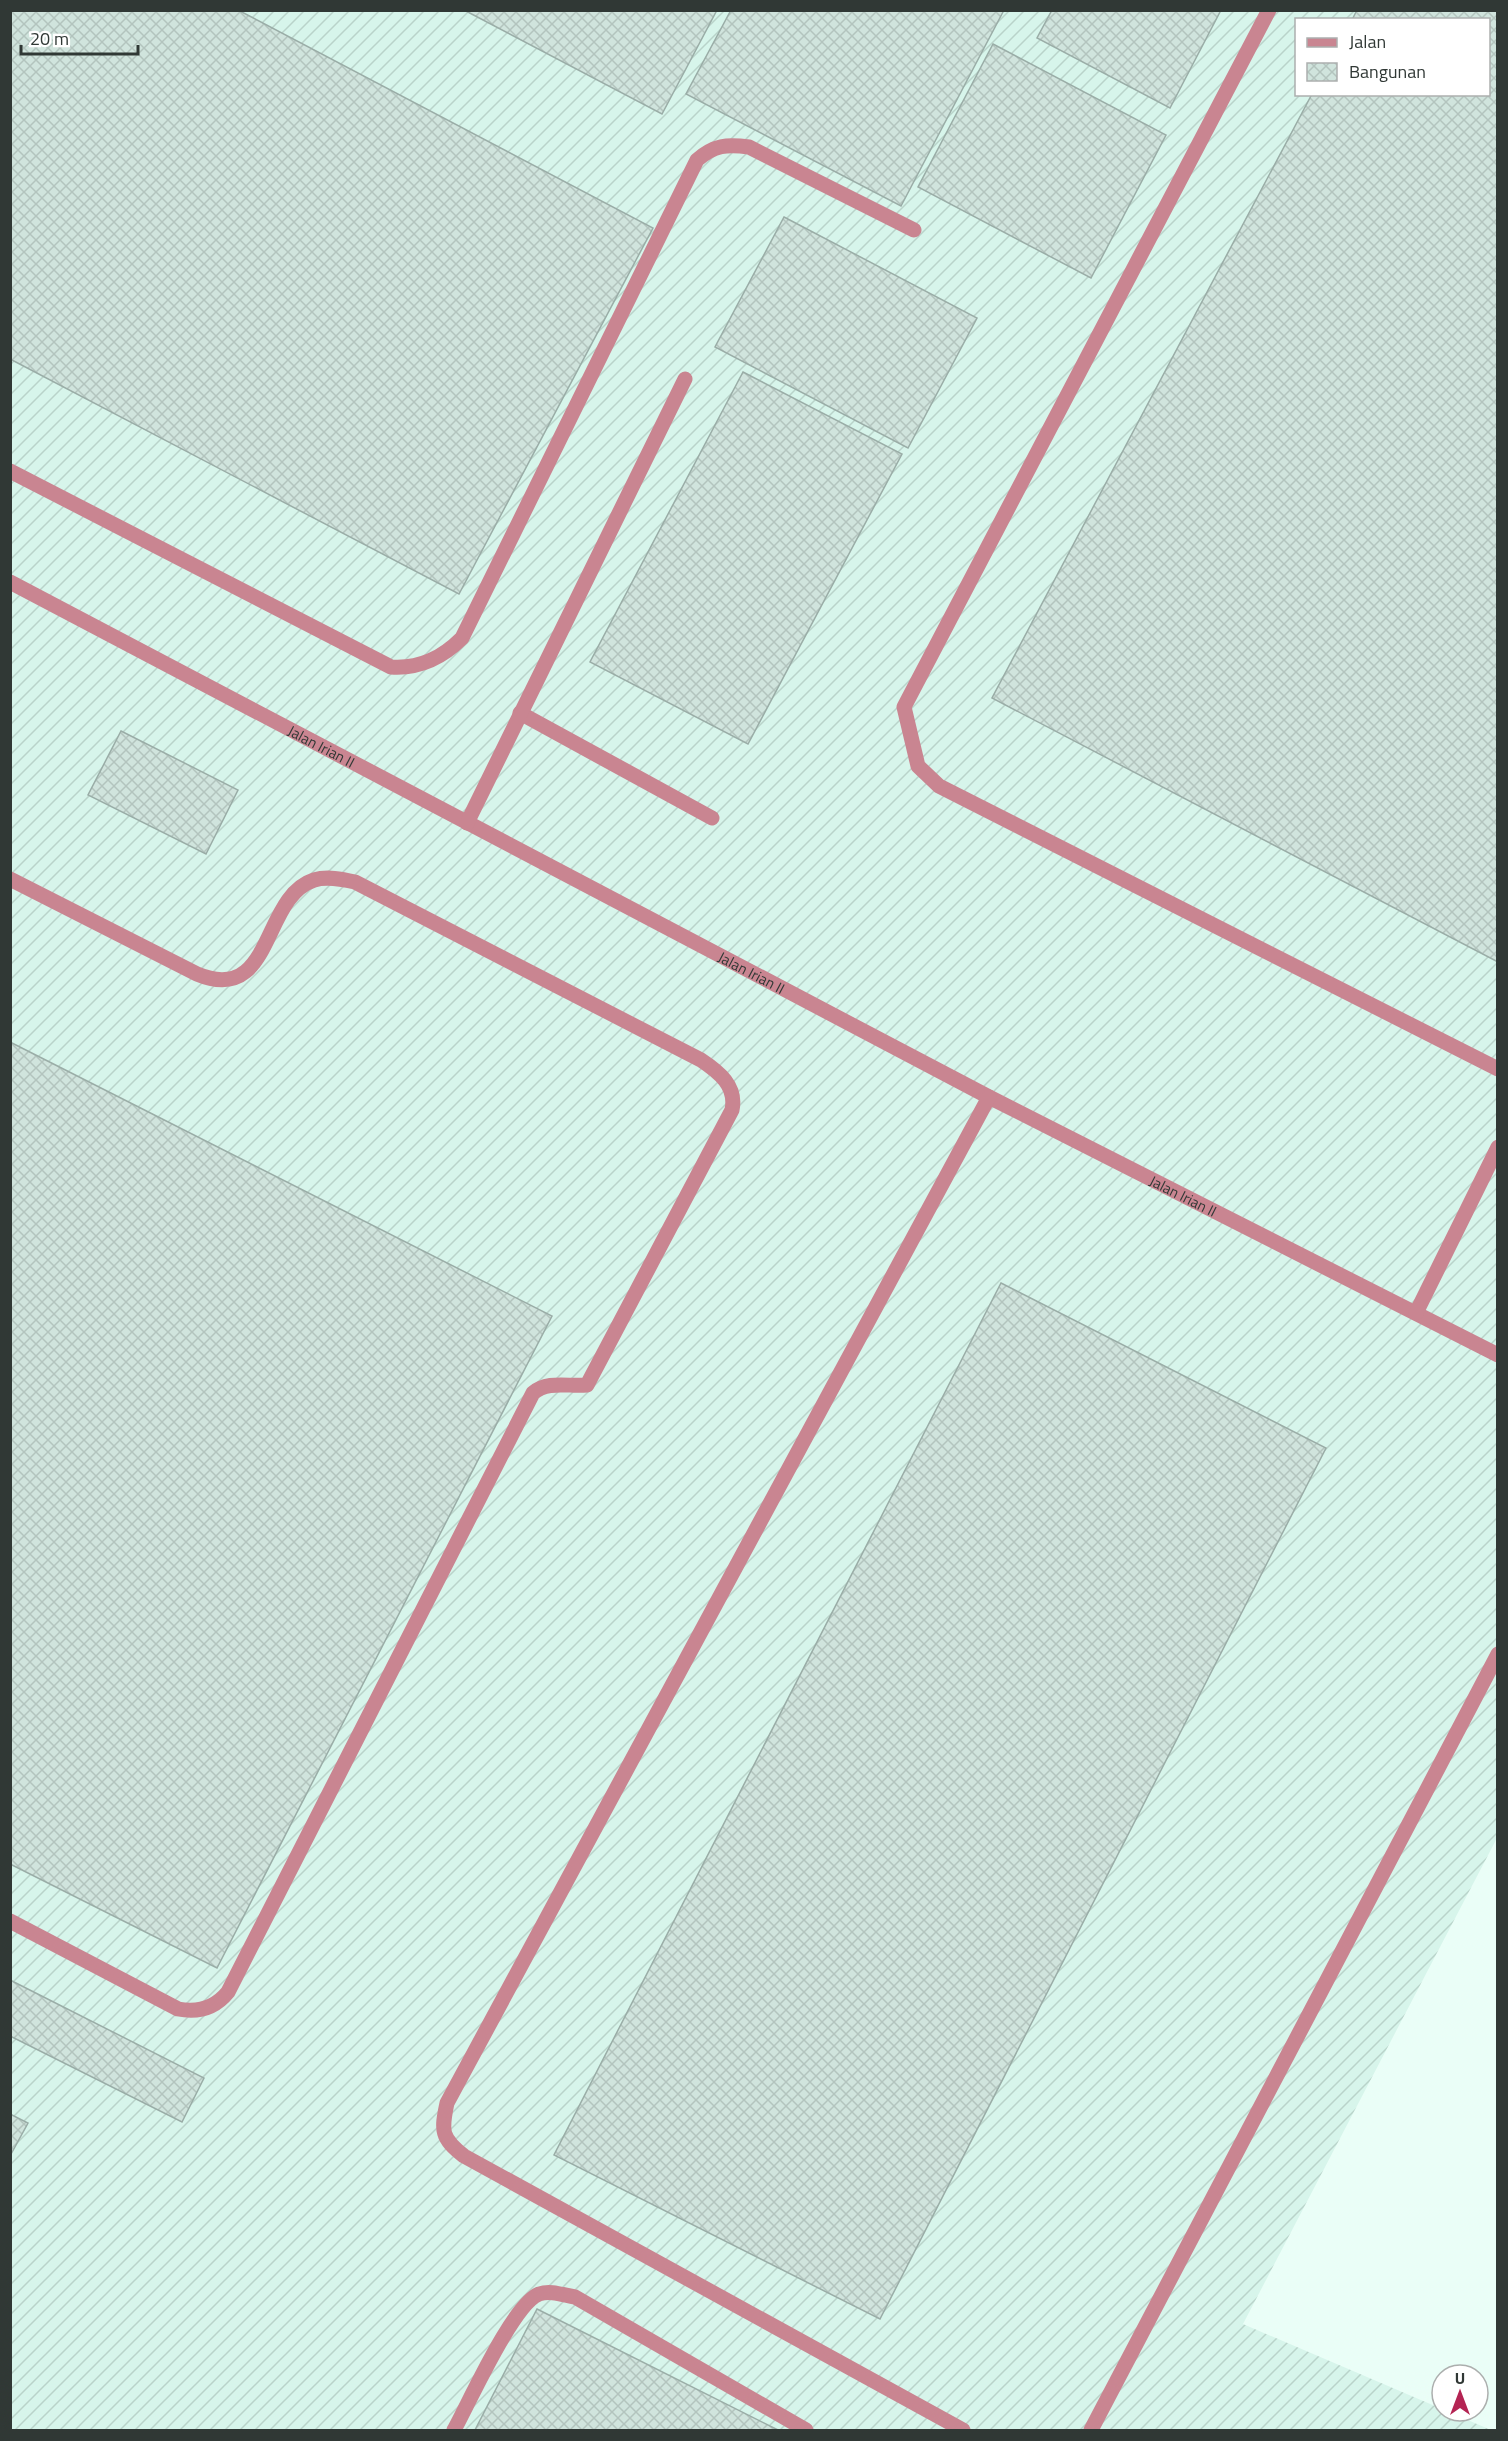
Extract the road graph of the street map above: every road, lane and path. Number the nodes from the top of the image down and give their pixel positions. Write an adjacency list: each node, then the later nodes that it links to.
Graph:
1 (1269, 10): 10 (street)
2 (914, 230): 4 (street)
3 (684, 379): 6 (street)
4 (10, 471)
5 (10, 582): 8 (street, Jalan Irian II)
6 (520, 713): 7 (street); 8 (street)
7 (712, 818)
8 (467, 823): 11 (street, Jalan Irian II)
9 (10, 879): 16 (street)
10 (1497, 1070)
11 (989, 1097): 13 (street, Jalan Irian II); 19 (street)
12 (1497, 1147): 13 (street)
13 (1416, 1313): 14 (street, Jalan Irian II)
14 (1497, 1355)
15 (1497, 1654): 20 (street)
16 (10, 1921)
17 (454, 2430): 18 (street)
18 (806, 2430)
19 (963, 2430)
20 (1090, 2430)

